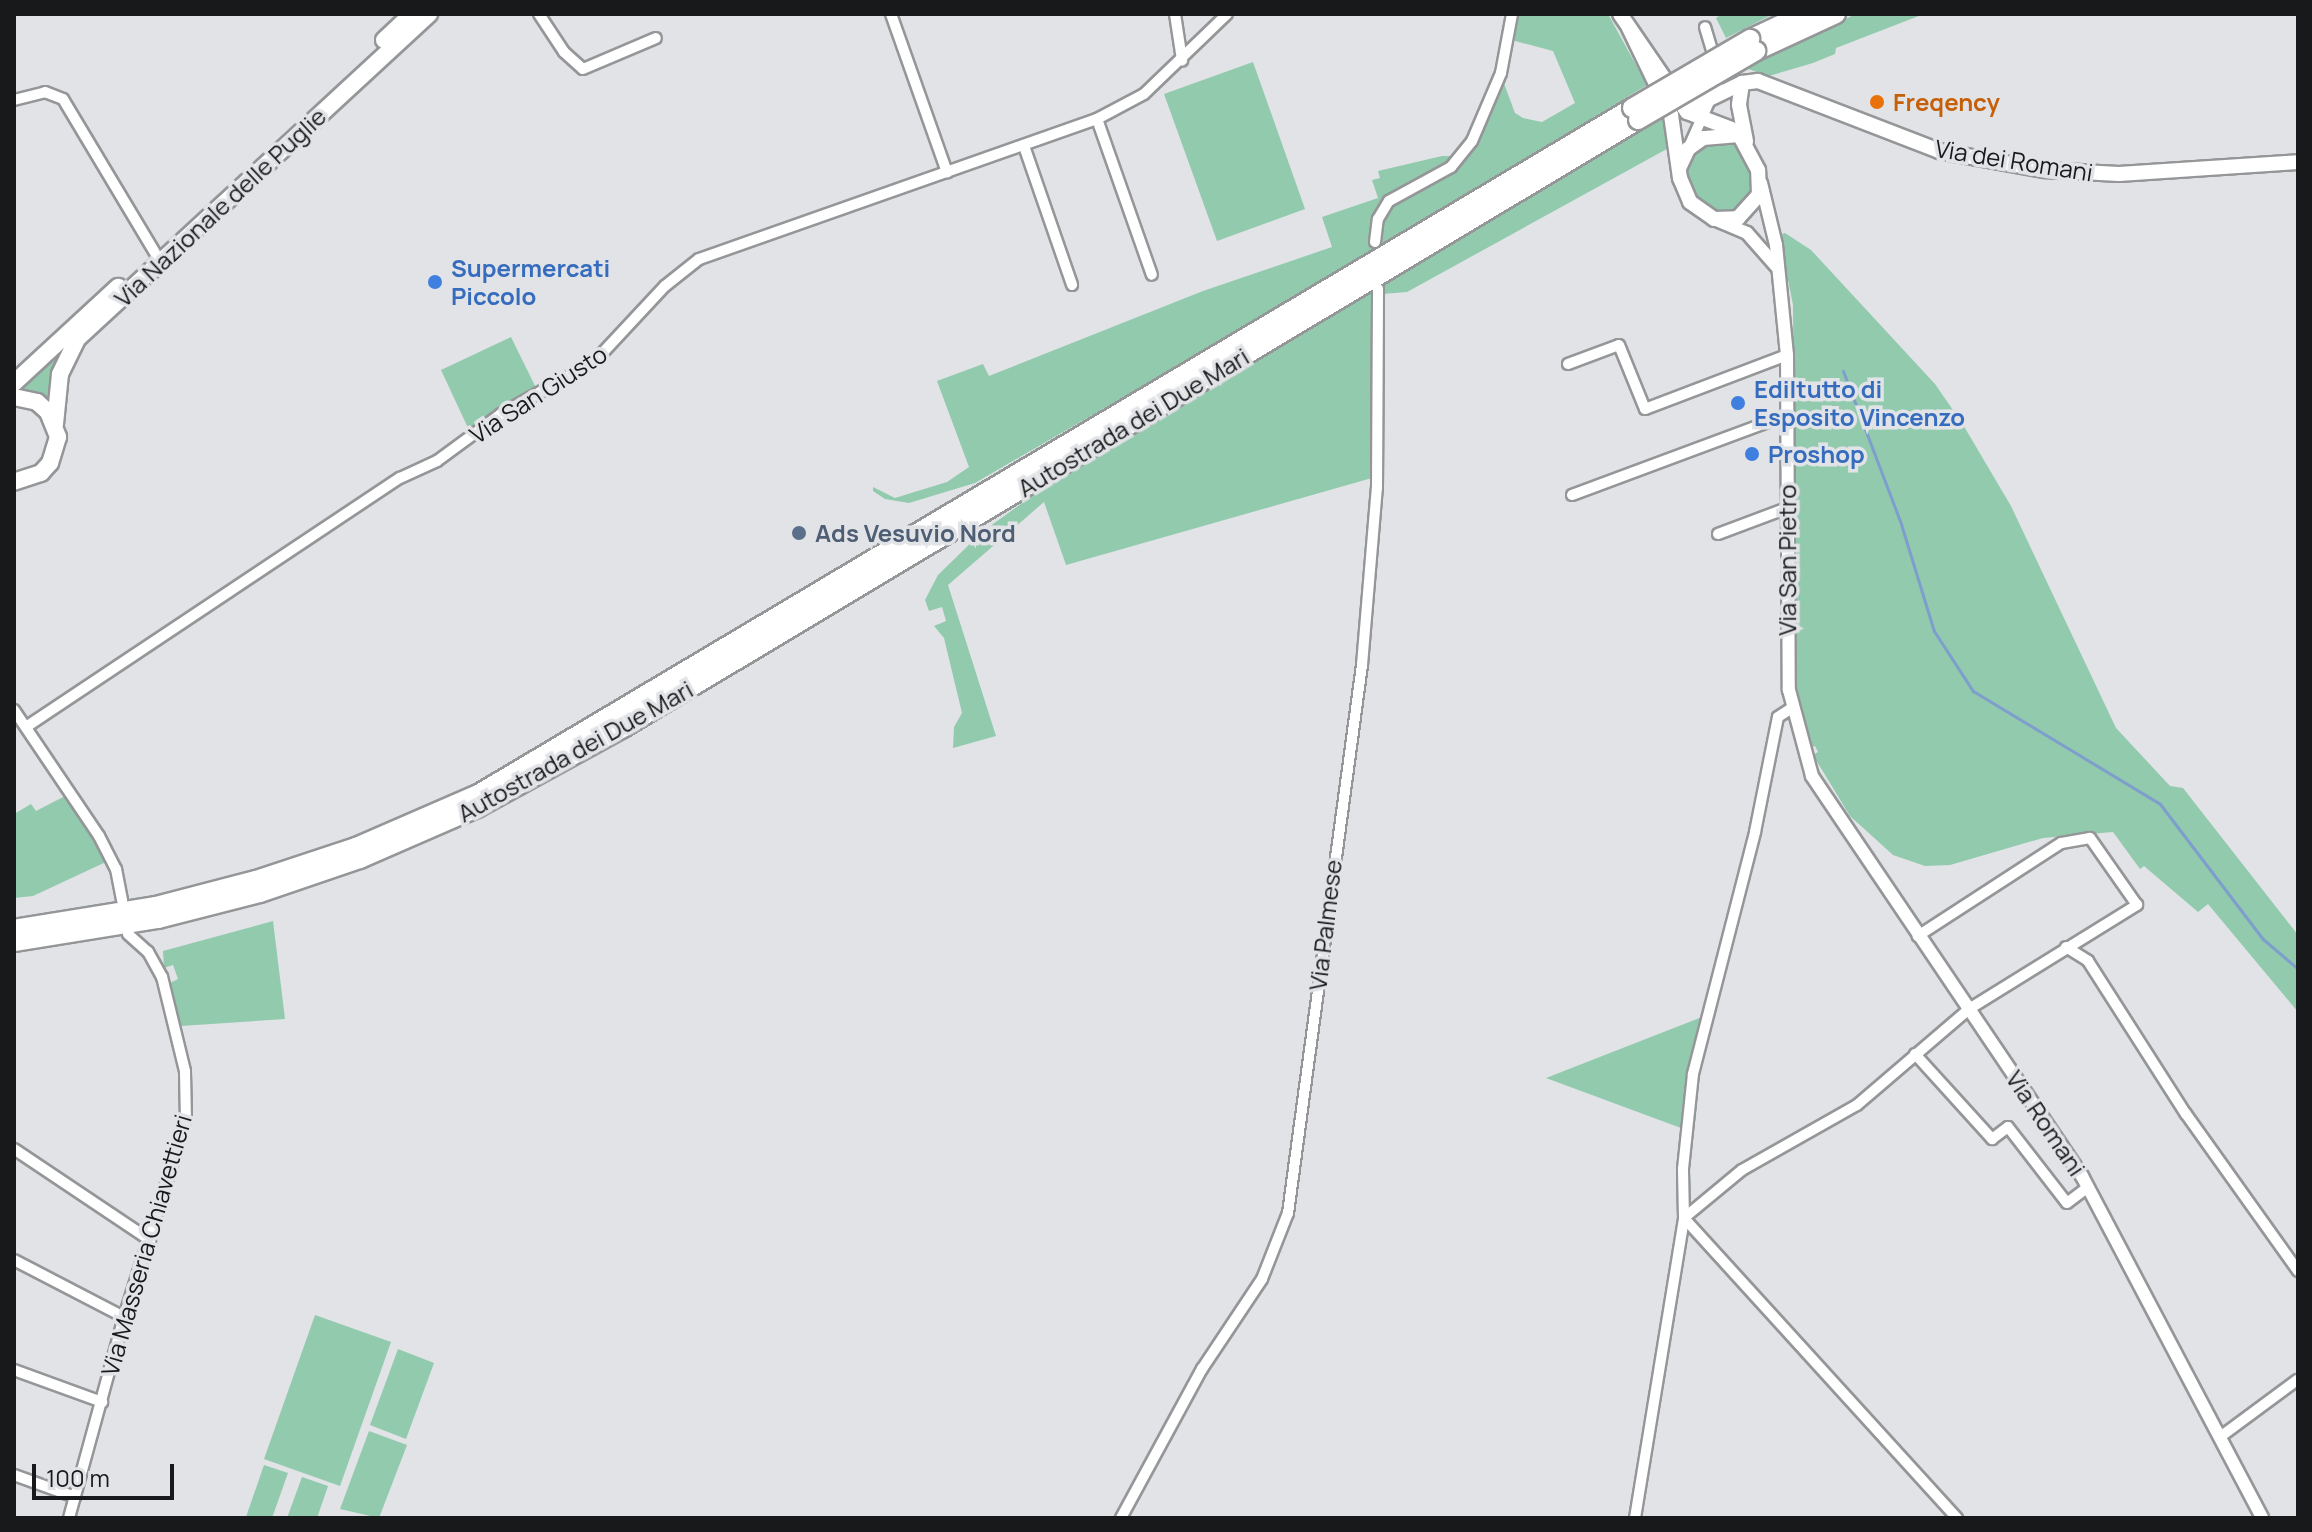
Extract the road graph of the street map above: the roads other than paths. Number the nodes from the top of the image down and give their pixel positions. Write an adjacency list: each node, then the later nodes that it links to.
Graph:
1 (412, 14): 32 (main road, Via Nazionale delle Puglie)
2 (429, 14): 42 (main road, Via Nazionale delle Puglie)
3 (539, 14): 14 (street)
4 (891, 14): 28 (street)
5 (1175, 14): 15 (street)
6 (1227, 14): 15 (street, Via San Giusto)
7 (1512, 14): 31 (street)
8 (1620, 14): 13 (main road)
9 (1702, 14): 12 (street)
10 (1803, 14): 20 (highway, Autostrada dei Due Mari, bridge)
11 (1836, 14): 20 (highway, Autostrada dei Due Mari, bridge)
12 (1705, 27): 16 (street); 17 (street)
13 (1629, 28): 19 (main road); 27 (main road)
14 (656, 38)
15 (1182, 60): 21 (street, Via San Giusto)
16 (1742, 83): 17 (main road); 23 (main road); 26 (main road, Via dei Romani)
17 (1711, 98): 19 (main road); 22 (street)
18 (14, 100): 32 (street)
19 (1681, 104): 22 (main road)
20 (1635, 114): 52 (highway, Autostrada dei Due Mari); 55 (highway, Autostrada dei Due Mari)
21 (1097, 119): 24 (street, Via San Giusto); 34 (street)
22 (1701, 121): 23 (main road); 25 (street)
23 (1743, 139): 25 (main road); 29 (main road)
24 (1024, 146): 28 (street, Via San Giusto); 35 (street)
25 (1688, 149): 27 (main road)
26 (2298, 162)
27 (1679, 168): 30 (main road)
28 (947, 172): 49 (street, Via San Giusto)
29 (1761, 182): 30 (main road); 33 (street, Via San Pietro)
30 (1714, 219): 33 (street)
31 (1375, 242)
32 (155, 253): 39 (main road, Via Nazionale delle Puglie)
33 (1778, 269): 37 (street, Via San Pietro)
34 (1152, 275)
35 (1072, 285)
36 (1378, 289): 73 (street, Via Palmese)
37 (1787, 355): 38 (street); 41 (street, Via San Pietro)
38 (1568, 364)
39 (14, 383)
40 (14, 397): 42 (main road)
41 (1787, 415): 44 (street); 45 (street, Via San Pietro)
42 (55, 424): 43 (main road, Via Nazionale delle Puglie)
43 (15, 482)
44 (1572, 495)
45 (1787, 508): 46 (street); 47 (street, Via San Pietro)
46 (1718, 534)
47 (1792, 708): 50 (street, Via San Pietro); 61 (street)
48 (14, 710): 49 (street)
49 (26, 727): 51 (street)
50 (1802, 747): 54 (street, Via Romani)
51 (122, 900)
52 (14, 929)
53 (128, 934): 62 (street, Via Masseria Chiavettieri)
54 (1918, 936): 56 (street); 57 (street, Via Romani)
55 (14, 942)
56 (2066, 947): 57 (street); 64 (street)
57 (1969, 1009): 58 (street); 60 (street, Via Romani)
58 (1915, 1054): 60 (street); 61 (street)
59 (14, 1149): 62 (street)
60 (2088, 1187): 69 (street, Via Romani)
61 (1684, 1218): 74 (street); 75 (street)
62 (150, 1240): 65 (street, Via Masseria Chiavettieri)
63 (14, 1260): 65 (street)
64 (2298, 1271)
65 (124, 1317): 68 (street, Via Masseria Chiavettieri)
66 (14, 1370): 68 (street)
67 (2297, 1380): 69 (street)
68 (102, 1402): 71 (street, Via Masseria Chiavettieri)
69 (2220, 1437): 76 (street, Via Romani)
70 (14, 1475): 71 (street)
71 (75, 1497): 72 (street, Via Masseria Chiavettieri)
72 (69, 1518)
73 (1121, 1518)
74 (1635, 1518)
75 (1957, 1518)
76 (2262, 1518)

